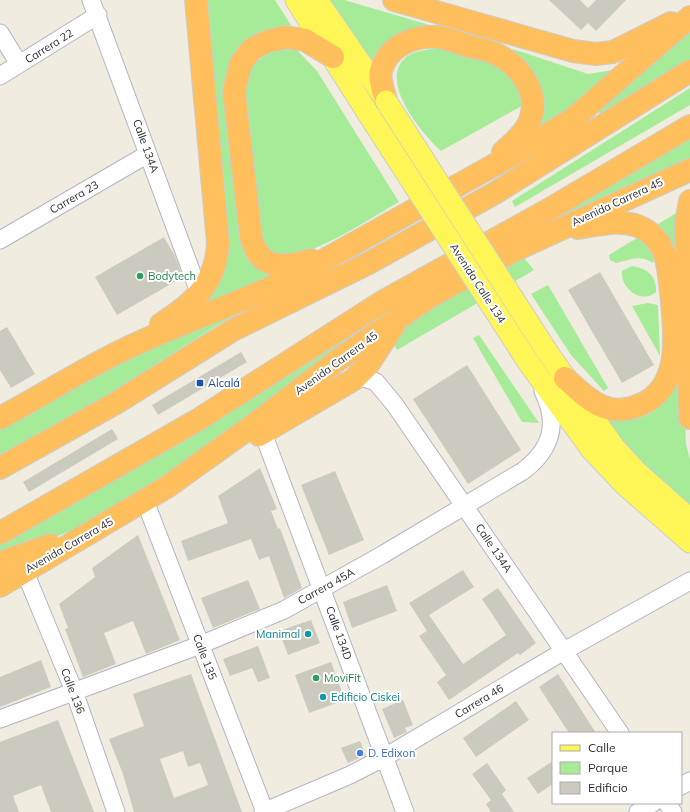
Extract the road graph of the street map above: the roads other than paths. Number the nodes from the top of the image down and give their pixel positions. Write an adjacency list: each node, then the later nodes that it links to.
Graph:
1 (91, 0): 7 (street, Calle 134A)
2 (196, 0): 23 (highway)
3 (296, 0): 10 (main road, Avenida Calle 134)
4 (394, 0): 6 (highway)
5 (317, 2): 14 (main road, Avenida Calle 134)
6 (690, 13)
7 (98, 15): 11 (street, Carrera 22); 16 (street, Calle 134A)
8 (690, 17): 18 (highway)
9 (0, 33): 11 (street)
10 (333, 57): 22 (highway); 26 (main road, Avenida Calle 134, bridge)
11 (19, 64): 13 (street, Carrera 22)
12 (690, 71): 32 (highway)
13 (0, 76)
14 (386, 101): 18 (highway); 28 (main road, Avenida Calle 134, bridge)
15 (690, 126): 38 (highway)
16 (148, 154): 21 (street, Carrera 23); 23 (street, Calle 134A)
17 (690, 170): 20 (highway, Avenida Carrera 45)
18 (473, 176): 22 (highway)
19 (690, 201): 30 (highway)
20 (550, 233): 24 (highway, Avenida Carrera 45); 28 (highway)
21 (0, 240)
22 (334, 254): 25 (highway)
23 (199, 292): 25 (highway)
24 (398, 317): 27 (highway); 33 (highway, Avenida Carrera 45)
25 (118, 353): 29 (highway)
26 (528, 362): 35 (street, Carrera 45A); 39 (main road, Avenida Calle 134)
27 (358, 376): 31 (highway); 35 (street, Calle 134A)
28 (565, 378): 37 (main road, Avenida Calle 134)
29 (0, 418)
30 (690, 418)
31 (263, 433): 33 (highway); 44 (street, Calle 134D)
32 (0, 468)
33 (167, 487): 34 (highway, Avenida Carrera 45)
34 (145, 501): 36 (highway, Avenida Carrera 45); 45 (street, Calle 135)
35 (465, 505): 44 (street, Carrera 45A); 46 (street, Calle 134A)
36 (114, 519): 40 (highway); 41 (highway, Avenida Carrera 45)
37 (690, 519)
38 (0, 533)
39 (690, 542)
40 (0, 563)
41 (25, 572): 43 (highway, Avenida Carrera 45); 47 (street, Calle 136)
42 (690, 581): 46 (street, Carrera 46)
43 (0, 586)
44 (322, 589): 45 (street, Carrera 45A); 50 (street, Calle 134D)
45 (200, 645): 47 (street, Carrera 45A); 53 (street, Calle 135)
46 (564, 651): 49 (street, Calle 134A); 50 (street, Carrera 46)
47 (74, 691): 48 (street, Carrera 45A); 52 (street, Calle 136)
48 (0, 719)
49 (619, 732)
50 (384, 757): 53 (street, Carrera 46); 54 (street, Calle 134D)
51 (651, 804): 55 (street)
52 (116, 812)
53 (264, 812)
54 (405, 812)
55 (638, 812)

